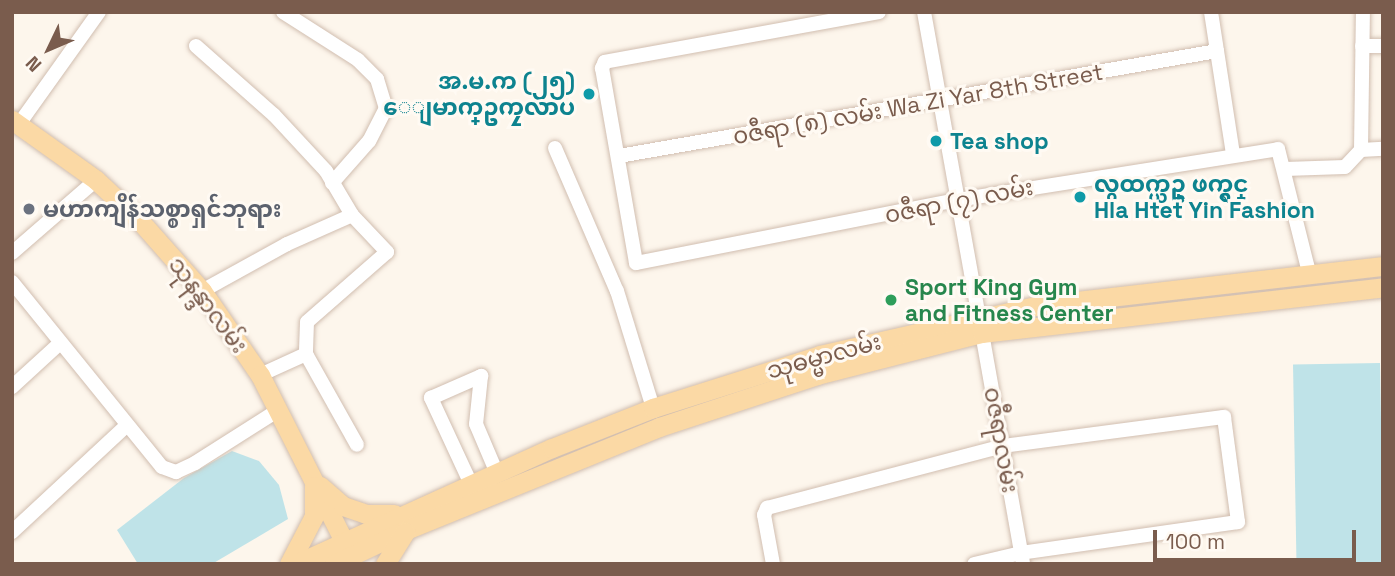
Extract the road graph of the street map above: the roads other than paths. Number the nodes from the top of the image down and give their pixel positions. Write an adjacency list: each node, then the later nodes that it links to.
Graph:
1 (99, 12): 12 (street)
2 (283, 12): 20 (street)
3 (879, 12): 17 (street)
4 (924, 12): 11 (street, ဝဇီရာလမ်း)
5 (1211, 12): 10 (street)
6 (1363, 12): 9 (street)
7 (196, 46): 20 (street)
8 (1383, 46): 9 (street)
9 (1362, 47): 15 (street)
10 (1217, 51): 11 (street, ၀ဇီရာ (၈) လမ်း Wa Zi Yar 8th Street); 16 (street)
11 (940, 100): 17 (street, ၀ဇီရာ (၈) လမ်း Wa Zi Yar 8th Street); 21 (street, ဝဇီရာလမ်း)
12 (15, 122): 19 (main road, သုနန္ဒာလမ်း)
13 (555, 148): 34 (street)
14 (1383, 149): 15 (street)
15 (1361, 150): 18 (street)
16 (1233, 154): 18 (street, ၀ဇီရာ (၇) လမ်း); 21 (street, ၀ဇီရာ (၇) လမ်း)
17 (619, 156): 21 (street, ၀ဇီရာ (၇) လမ်း)
18 (1285, 169): 25 (street)
19 (96, 180): 23 (street); 28 (main road, သုနန္ဒာလမ်း)
20 (332, 183): 22 (street)
21 (957, 200): 29 (street, ဝဇီရာလမ်း)
22 (352, 215): 28 (street); 31 (street)
23 (12, 253)
24 (1383, 266): 25 (main road, သုဓမ္မာလမ်း)
25 (1309, 272): 29 (main road, သုဓမ္မာလမ်း)
26 (12, 282): 30 (street)
27 (1383, 287): 29 (main road, သုဓမ္မာလမ်း)
28 (202, 291): 32 (main road, သုနန္ဒာလမ်း)
29 (981, 325): 34 (main road, သုဓမ္မာလမ်း); 38 (street, ဝဇီရာလမ်း); 42 (main road, သုဓမ္မာလမ်း)
30 (60, 342): 33 (street); 36 (street)
31 (306, 354): 32 (street); 37 (street)
32 (260, 375): 35 (main road, သုနန္ဒာလမ်း)
33 (12, 387)
34 (653, 408): 39 (main road, သုဓမ္မာလမ်း)
35 (276, 411): 36 (street); 40 (main road, သုနန္ဒာလမ်း)
36 (125, 427): 43 (street)
37 (357, 445)
38 (1003, 446): 45 (street, ဝဇီရာလမ်း); 45 (street); 49 (street)
39 (496, 471): 41 (main road, သုဓမ္မာလမ်း); 41 (street)
40 (314, 481): 42 (main road); 44 (main road, သုနန္ဒာလမ်း); 46 (main road)
41 (470, 482): 42 (main road, သုဓမ္မာလမ်း)
42 (404, 521): 44 (main road, သုဓမ္မာလမ်း); 48 (main road)
43 (12, 532)
44 (346, 556): 47 (main road, သုဓမ္မာလမ်း)
45 (1022, 558): 50 (street)
46 (289, 564)
47 (296, 564)
48 (385, 564)
49 (773, 564)
50 (974, 564)

